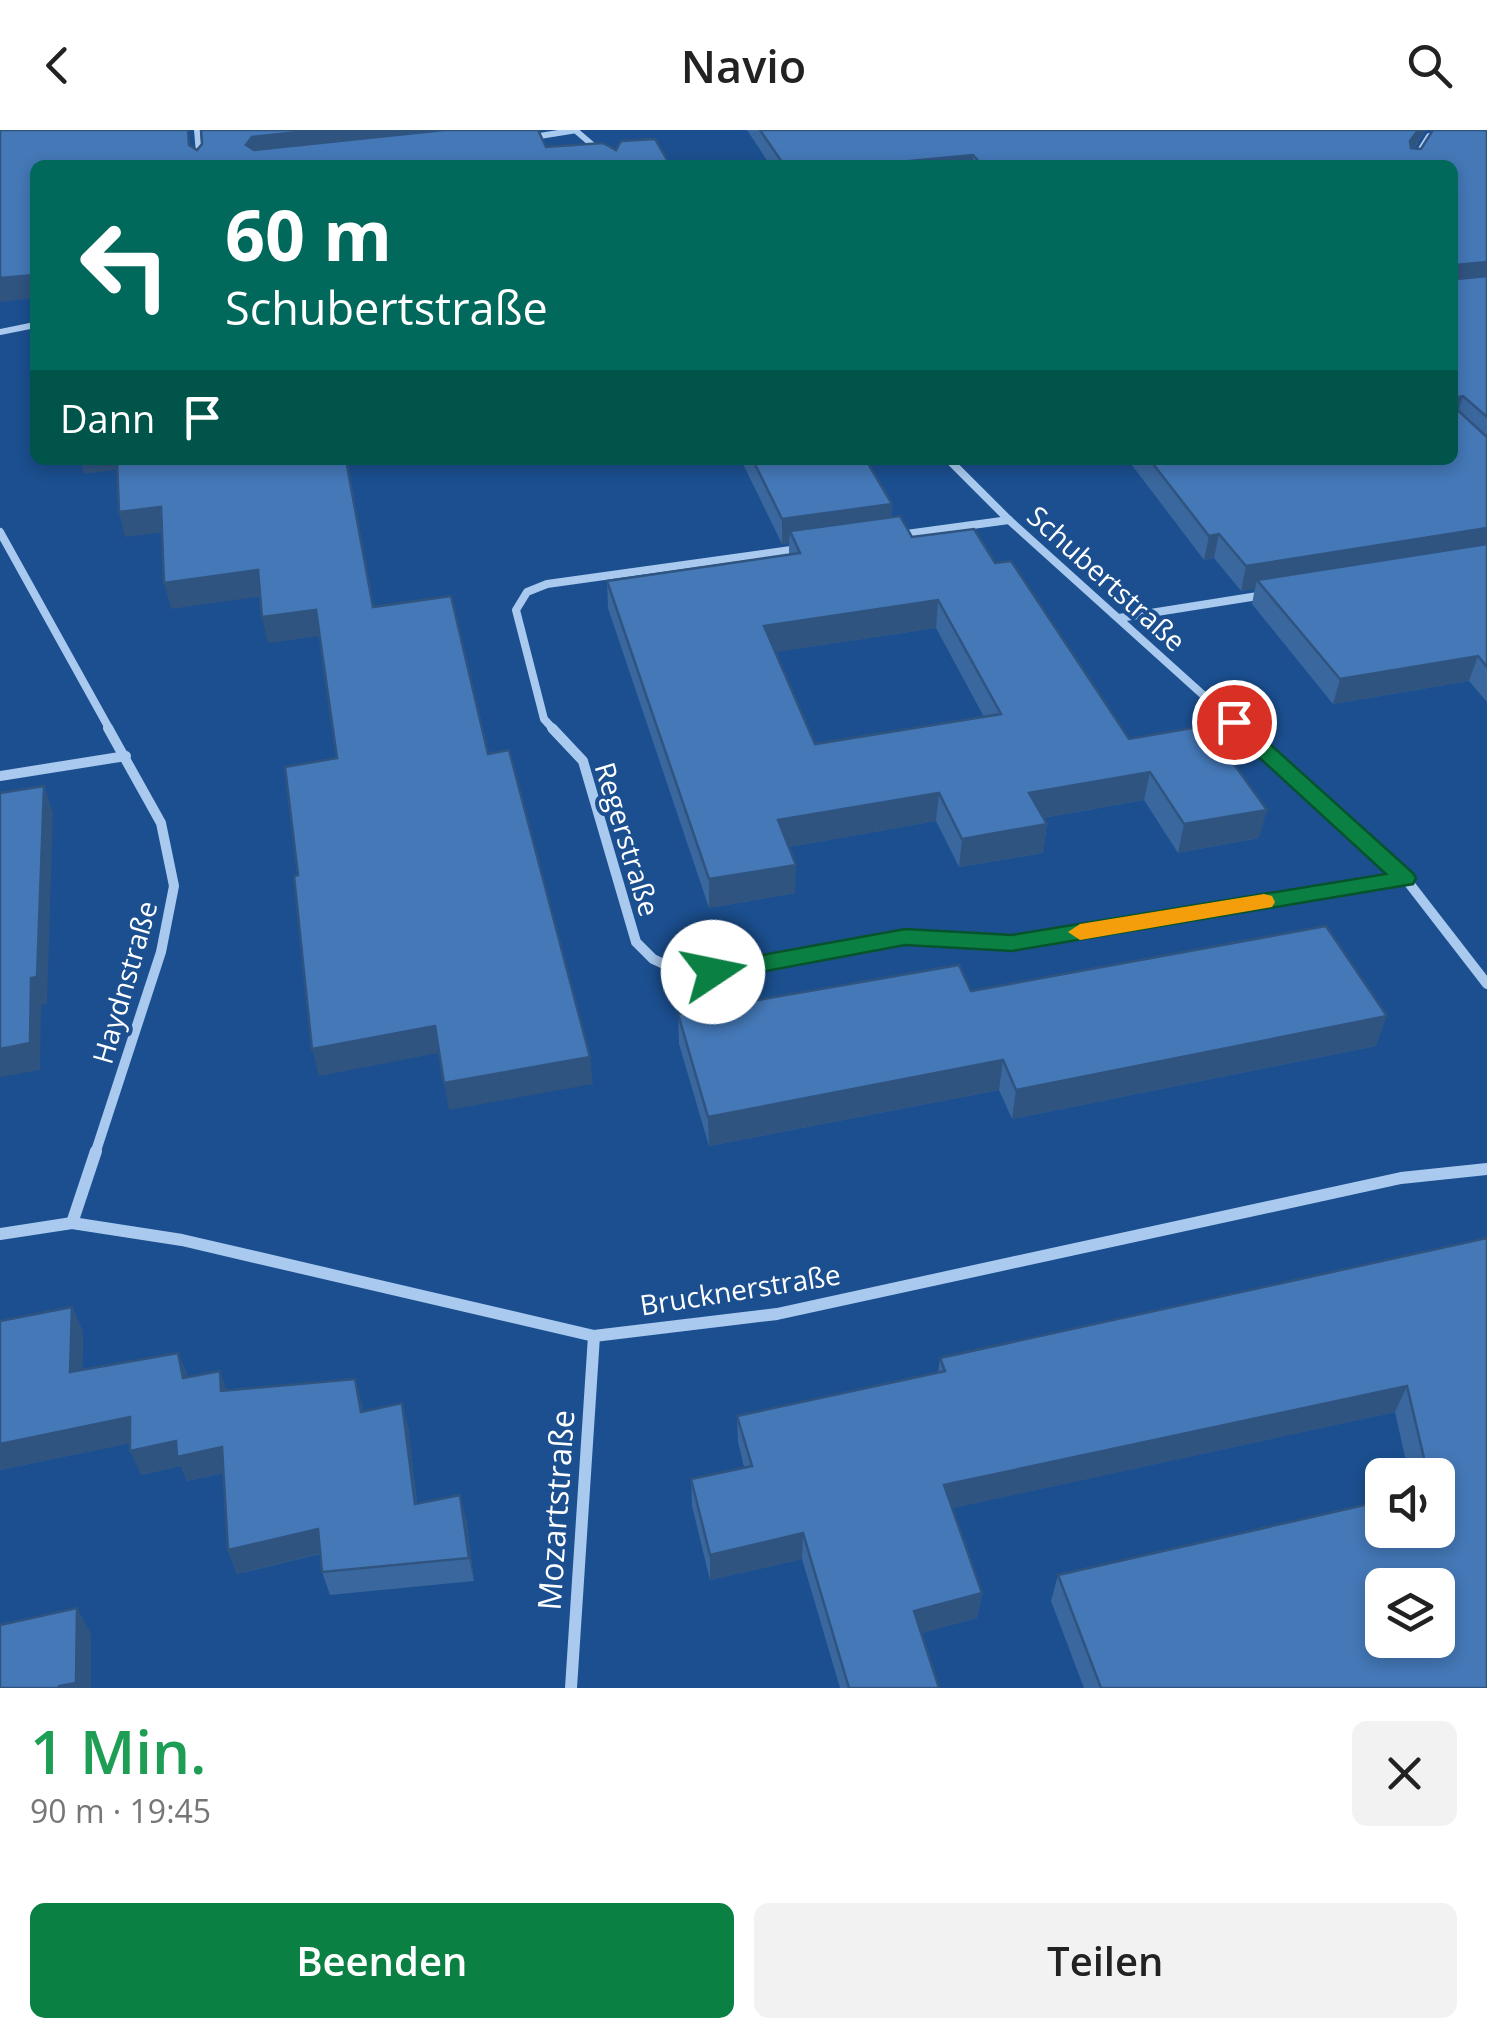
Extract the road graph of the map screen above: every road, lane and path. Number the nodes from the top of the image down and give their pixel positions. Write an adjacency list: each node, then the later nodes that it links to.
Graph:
1 (197, 130): 7 (street)
2 (576, 130): 6 (street); 8 (street)
3 (1420, 130): 5 (street)
4 (1444, 134): 5 (street)
5 (1429, 136): 9 (street)
6 (519, 140)
7 (200, 160)
8 (610, 160)
9 (1413, 160)
10 (30, 327): 11 (street)
11 (0, 332)
12 (954, 465): 13 (street, Schubertstraße)
13 (1008, 520): 15 (street); 18 (street, Schubertstraße)
14 (0, 532): 19 (street, Haydnstraße)
15 (893, 536)
16 (816, 547): 21 (street, Regerstraße)
17 (1274, 593): 18 (street)
18 (1119, 618): 21 (street, Schubertstraße)
19 (126, 756): 20 (street); 24 (street, Haydnstraße)
20 (0, 776)
21 (1405, 878): 22 (street, Schubertstraße)
22 (1487, 984)
23 (1487, 1170): 26 (street, Brucknerstraße)
24 (72, 1223): 25 (street, Brucknerstraße); 26 (street, Brucknerstraße)
25 (0, 1234)
26 (594, 1336): 27 (street, Mozartstraße)
27 (571, 1688)

